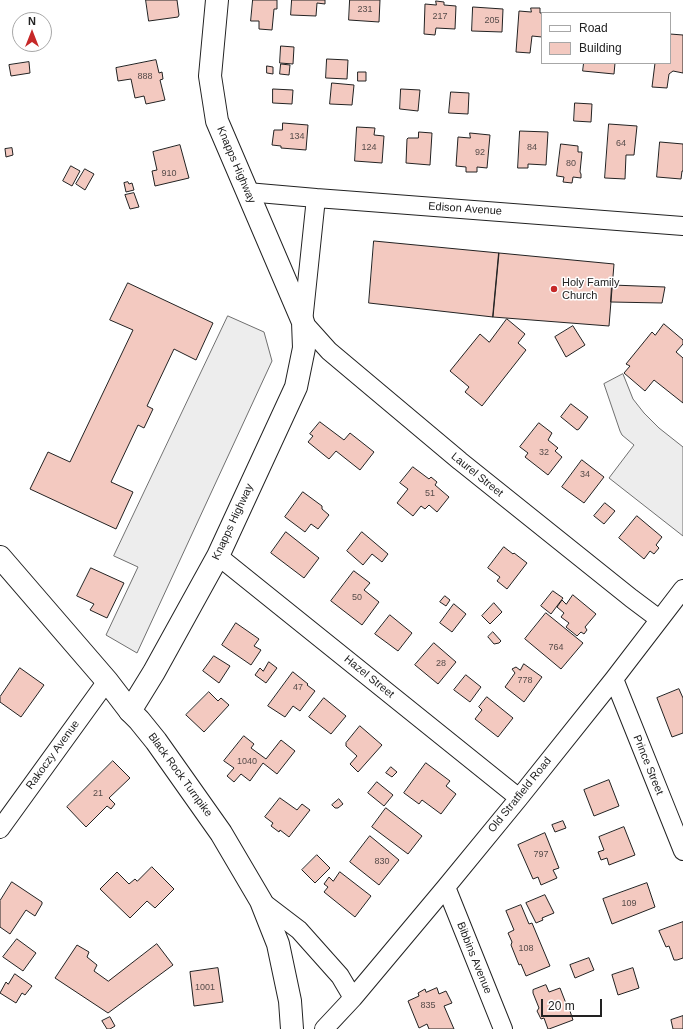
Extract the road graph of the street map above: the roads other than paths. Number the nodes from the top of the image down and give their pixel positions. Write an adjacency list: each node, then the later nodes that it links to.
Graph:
1 (216, 0): 2 (street, Knapps Highway)
2 (247, 192): 3 (street, Edison Avenue); 5 (street, Knapps Highway)
3 (316, 198): 4 (street, Edison Avenue); 5 (street, Knapps Highway)
4 (683, 226)
5 (303, 322): 6 (street, Knapps Highway); 9 (street, Laurel Street)
6 (218, 556): 12 (street, Knapps Highway); 13 (street, Hazel Street)
7 (0, 557): 11 (street, Black Rock Turnpike)
8 (683, 589): 9 (street, Old Stratfield Road)
9 (659, 619): 10 (street, Old Stratfield Road)
10 (614, 679): 13 (street, Old Stratfield Road); 15 (street, Prince Street)
11 (107, 681): 12 (street, Black Rock Turnpike); 14 (street, Rakoczy Avenue)
12 (130, 711): 17 (street, Black Rock Turnpike)
13 (519, 798): 16 (street, Old Stratfield Road)
14 (0, 829)
15 (683, 852)
16 (446, 887): 18 (street, Old Stratfield Road); 21 (street, Bibbins Avenue)
17 (261, 901): 18 (street); 19 (street, Black Rock Turnpike)
18 (353, 998): 20 (street, Old Stratfield Road)
19 (292, 1029)
20 (324, 1029)
21 (503, 1029)

